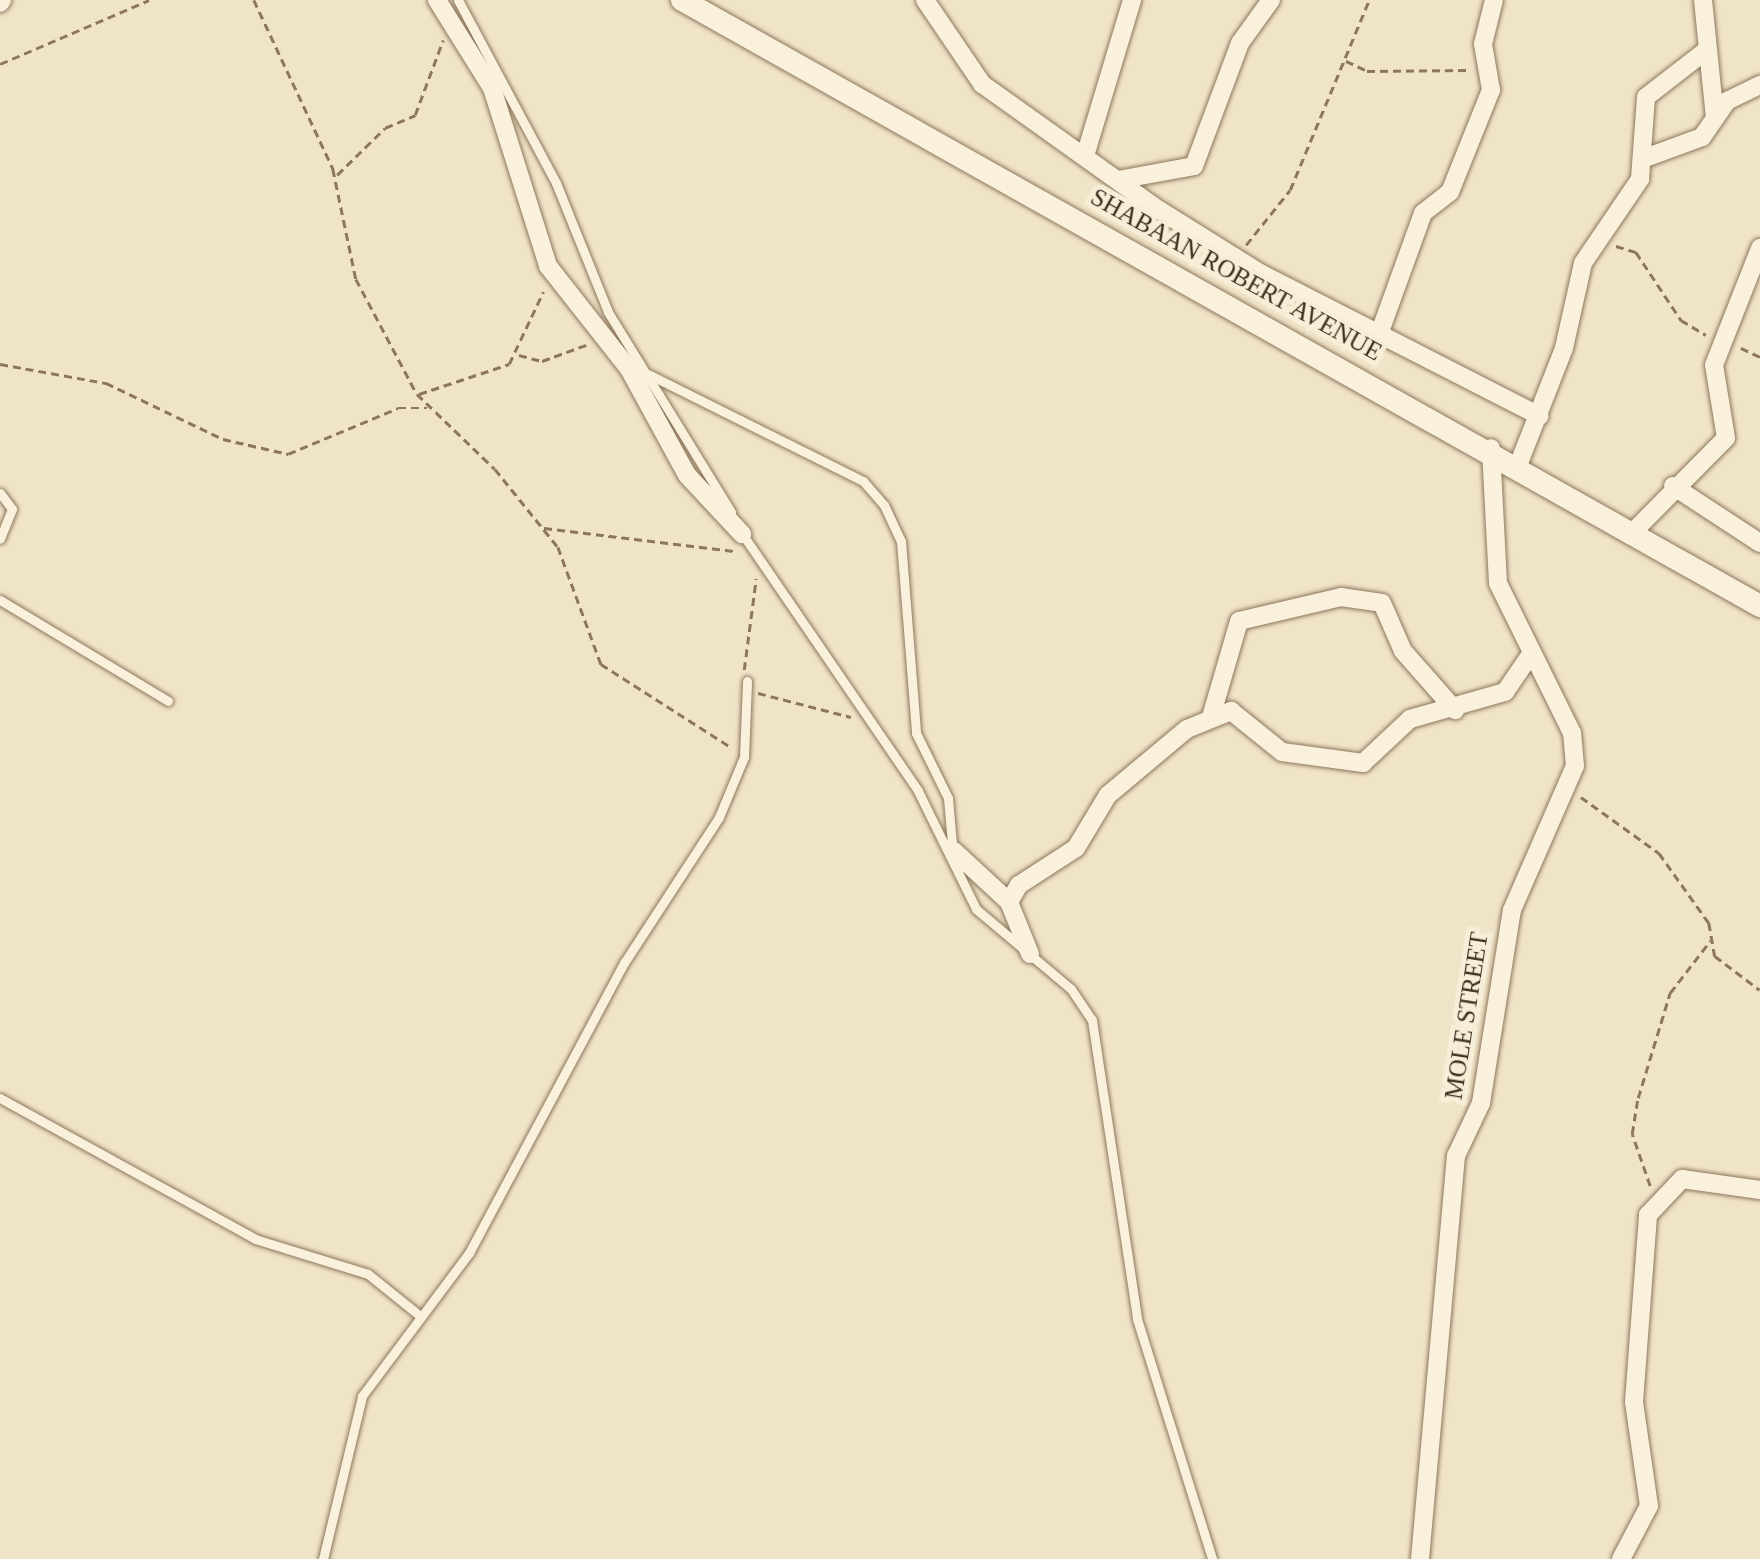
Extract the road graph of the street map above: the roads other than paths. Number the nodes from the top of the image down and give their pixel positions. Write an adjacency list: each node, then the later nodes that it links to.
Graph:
1 (437, 0): 25 (street)
2 (458, 0): 17 (lane)
3 (682, 0): 19 (street, SHABAAN ROBERT AVENUE)
4 (925, 0): 12 (street)
5 (1132, 0): 12 (street)
6 (1271, 0): 14 (street)
7 (1494, 0): 16 (street)
8 (1702, 0): 9 (street)
9 (1704, 52): 11 (street); 13 (street)
10 (1760, 85): 11 (street)
11 (1715, 118): 13 (street)
12 (1086, 156): 14 (street)
13 (1645, 158): 18 (street)
14 (1118, 180): 16 (street)
15 (1760, 248): 21 (street)
16 (1381, 329): 18 (street)
17 (646, 372): 25 (lane); 34 (lane)
18 (1540, 416): 20 (street)
19 (1490, 448): 20 (street, SHABAAN ROBERT AVENUE); 29 (street, MOLE STREET)
20 (1519, 463): 23 (street, SHABAAN ROBERT AVENUE)
21 (1673, 486): 23 (street); 26 (street)
22 (0, 494): 24 (lane)
23 (1630, 535): 28 (street, SHABAAN ROBERT AVENUE)
24 (0, 539)
25 (746, 541): 34 (lane)
26 (1760, 543)
27 (0, 600): 31 (lane)
28 (1760, 606)
29 (1529, 656): 32 (street); 42 (street, MOLE STREET)
30 (747, 680): 39 (lane)
31 (168, 701)
32 (1455, 710): 33 (street); 33 (street)
33 (1210, 719): 35 (street)
34 (953, 849): 35 (street); 36 (lane)
35 (1009, 902): 36 (street)
36 (1030, 954): 41 (lane)
37 (0, 1098): 39 (lane)
38 (1760, 1190): 43 (street)
39 (420, 1316): 40 (lane)
40 (323, 1559)
41 (1212, 1559)
42 (1420, 1559)
43 (1621, 1559)

